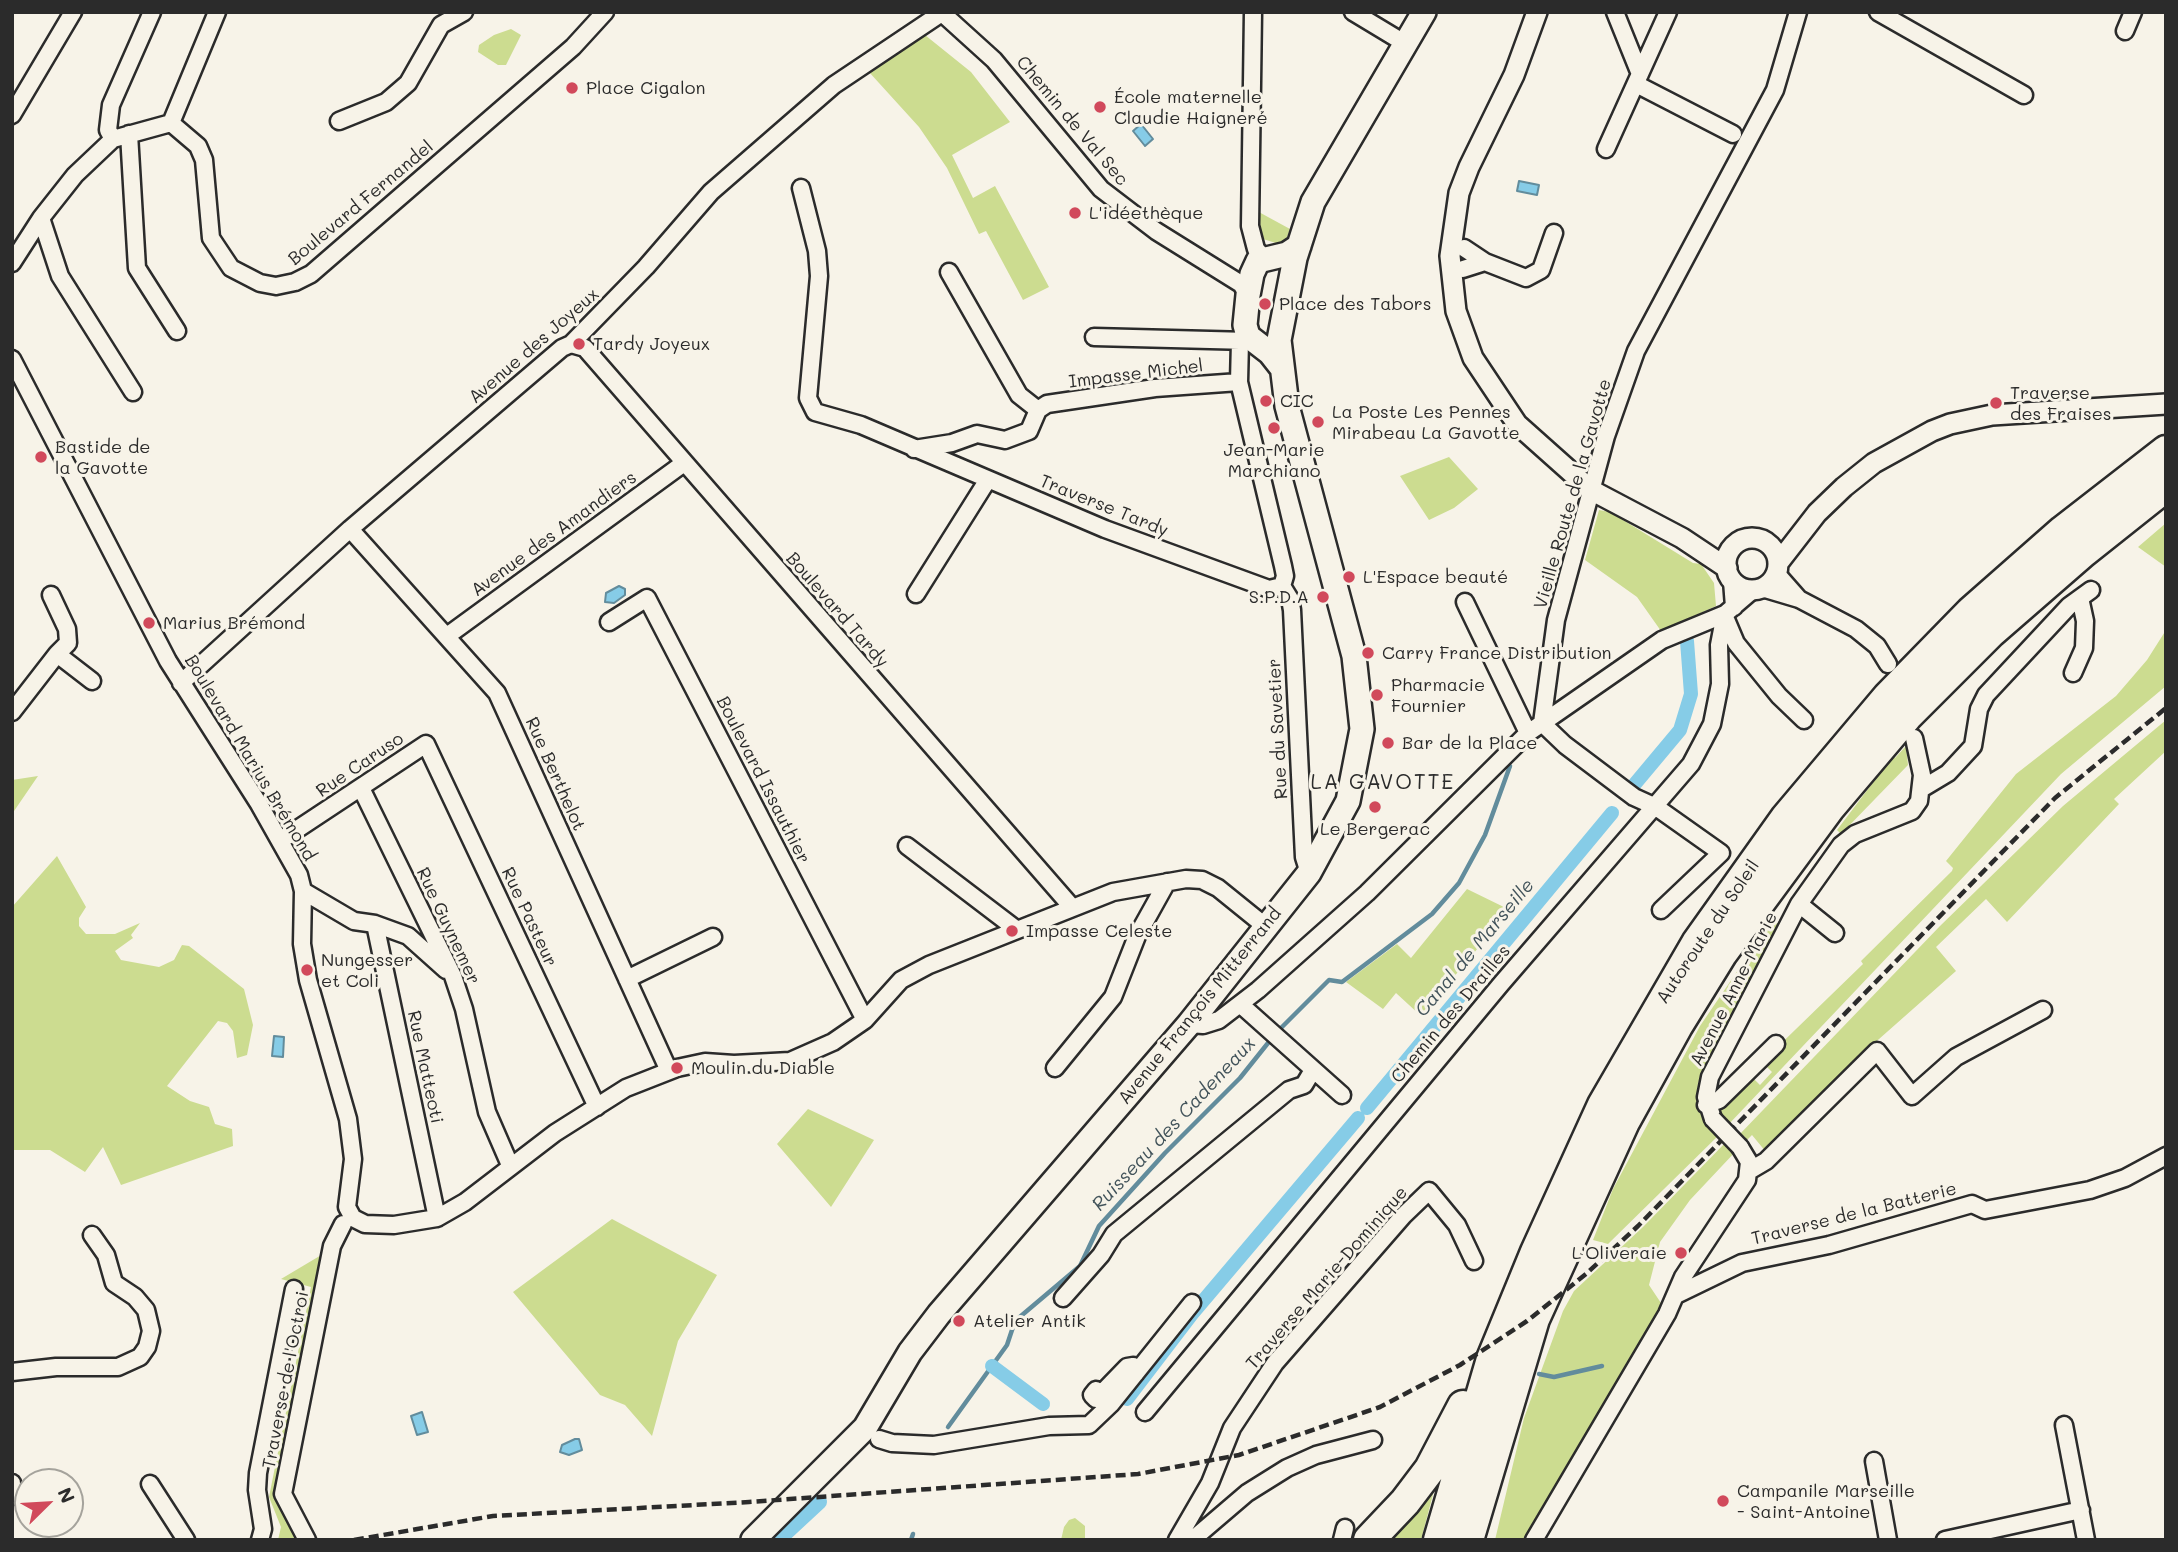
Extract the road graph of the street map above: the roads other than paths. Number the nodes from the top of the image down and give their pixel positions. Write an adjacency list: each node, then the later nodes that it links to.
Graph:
1 (73, 12): 20 (street)
2 (152, 12): 24 (street)
3 (217, 12): 22 (street)
4 (464, 12): 21 (street)
5 (605, 12): 22 (street, Boulevard Fernandel)
6 (942, 12): 39 (street, Chemin de Val Sec); 43 (street, Avenue des Joyeux)
7 (1253, 12): 33 (street)
8 (1353, 12): 17 (street)
9 (1424, 12): 17 (main road)
10 (1537, 12): 25 (street)
11 (1615, 12): 18 (street)
12 (1668, 12): 18 (street)
13 (1798, 12): 56 (street, Vieille Route de la Gavotte)
14 (1878, 12): 19 (street)
15 (2133, 12): 16 (street)
16 (2125, 31)
17 (1406, 44): 31 (main road)
18 (1638, 79): 23 (street); 26 (street)
19 (2024, 95)
20 (12, 115)
21 (339, 121)
22 (171, 123): 24 (street)
23 (1733, 134)
24 (121, 137): 29 (street); 40 (street)
25 (1483, 139): 28 (street); 32 (street)
26 (1606, 149)
27 (802, 188): 51 (street)
28 (1456, 215): 36 (street); 48 (street)
29 (41, 218): 35 (street); 47 (street)
30 (1554, 233): 34 (street)
31 (1299, 246): 33 (main road); 38 (main road)
32 (1464, 248): 34 (street); 36 (street)
33 (1269, 257): 38 (main road); 39 (main road)
34 (1485, 262): 36 (street)
35 (12, 263)
36 (1462, 269): 48 (street)
37 (950, 272): 50 (street)
38 (1292, 272): 42 (main road)
39 (1248, 295): 42 (main road)
40 (177, 331)
41 (1094, 337): 42 (street)
42 (1253, 343): 45 (street, Rue du Savetier); 89 (main road, Avenue François Mitterrand)
43 (571, 344): 53 (street, Boulevard Tardy); 58 (street, Avenue des Joyeux)
44 (12, 359): 46 (street, Boulevard Marius Brémond)
45 (1239, 382): 50 (street, Impasse Michel); 64 (street, Rue du Savetier)
46 (20, 389): 77 (street, Boulevard Marius Brémond)
47 (133, 392)
48 (1496, 392): 56 (street)
49 (2166, 404): 57 (street)
50 (1038, 410): 51 (street)
51 (914, 449): 54 (street, Traverse Tardy)
52 (2166, 451): 124 (highway, Autoroute du Soleil)
53 (684, 463): 72 (street, Avenue des Amandiers); 93 (street, Boulevard Tardy)
54 (987, 481): 64 (street, Traverse Tardy); 67 (street)
55 (2166, 486): 125 (highway, Autoroute du Soleil)
56 (1591, 490): 59 (street); 80 (street, Vieille Route de la Gavotte)
57 (1817, 513): 60 (street); 62 (street)
58 (350, 529): 72 (street, Rue Berthelot); 77 (street, Avenue des Joyeux)
59 (1682, 538): 61 (street); 63 (street)
60 (1762, 540): 61 (street); 62 (street)
61 (1733, 546): 63 (street)
62 (1778, 568): 65 (street); 68 (street)
63 (1729, 574): 65 (street); 70 (street)
64 (1282, 586): 89 (street, Rue du Savetier)
65 (1757, 589): 68 (street); 70 (street)
66 (51, 594): 73 (street)
67 (915, 594)
68 (1799, 599): 74 (street)
69 (1465, 602): 81 (street)
70 (1729, 611): 79 (street); 80 (street); 86 (street, Chemin des Drailles)
71 (609, 622): 104 (street, Boulevard Issauthier)
72 (447, 636): 101 (street, Rue Berthelot)
73 (57, 654): 76 (street); 78 (street)
74 (1888, 664)
75 (2073, 673): 85 (street, Avenue Anne-Marie)
76 (92, 681)
77 (181, 682): 87 (street, Boulevard Marius Brémond)
78 (12, 712)
79 (1804, 720)
80 (1542, 723): 81 (street); 86 (street)
81 (1528, 733): 102 (street)
82 (1914, 738): 85 (street)
83 (426, 744): 84 (street, Rue Caruso); 111 (street, Rue Pasteur)
84 (361, 788): 87 (street, Rue Caruso); 100 (street, Rue Guynemer)
85 (1923, 788): 92 (street, Avenue Anne-Marie)
86 (1656, 807): 94 (street); 129 (street, Chemin des Drailles)
87 (281, 840): 91 (street, Boulevard Marius Brémond)
88 (907, 846): 97 (street)
89 (1309, 873): 96 (main road, Avenue François Mitterrand)
90 (1167, 882): 93 (street); 96 (street); 107 (street)
91 (303, 891): 95 (street); 116 (street, Boulevard Marius Brémond)
92 (1799, 904): 98 (street); 112 (street, Avenue Anne-Marie)
93 (1071, 906): 97 (street)
94 (1661, 910)
95 (375, 924): 100 (street); 116 (street, Rue Matteoti)
96 (1265, 926): 105 (main road, Avenue François Mitterrand)
97 (1016, 929): 104 (street)
98 (1835, 933)
99 (713, 937): 101 (street)
100 (453, 976): 114 (street, Rue Guynemer)
101 (627, 979): 109 (street, Rue Berthelot)
102 (1240, 1004): 105 (street); 108 (street)
103 (2043, 1010): 115 (street)
104 (864, 1020): 109 (street)
105 (1189, 1024): 142 (main road, Avenue François Mitterrand)
106 (1776, 1044): 112 (street)
107 (1055, 1068)
108 (1314, 1070): 110 (street); 122 (street)
109 (668, 1071): 111 (street)
110 (1342, 1095)
111 (597, 1107): 114 (street)
112 (1709, 1112): 115 (street, bridge)
113 (2166, 1156): 121 (street, Traverse de la Batterie)
114 (510, 1166): 116 (street)
115 (1749, 1171): 121 (street)
116 (437, 1218)
117 (344, 1224): 139 (street, Traverse de l'Octroi)
118 (92, 1235): 126 (street)
119 (1474, 1261): 143 (street, Traverse Marie-Dominique)
120 (294, 1289): 141 (street)
121 (1676, 1295): 148 (street)
122 (1063, 1298)
123 (1192, 1303): 127 (street)
124 (1508, 1318): 138 (highway); 145 (highway, Autoroute du Soleil)
125 (1519, 1368): 146 (highway, Autoroute du Soleil); 147 (highway)
126 (12, 1373)
127 (1136, 1373): 128 (street); 131 (street)
128 (1096, 1390)
129 (1144, 1412)
130 (2064, 1425): 137 (street)
131 (879, 1439)
132 (1373, 1440): 144 (street)
133 (1874, 1461): 149 (street)
134 (12, 1483): 136 (street)
135 (150, 1484): 140 (street)
136 (12, 1496)
137 (2081, 1510): 150 (street); 151 (street)
138 (1352, 1536)
139 (307, 1539)
140 (186, 1540)
141 (260, 1540)
142 (753, 1540)
143 (1177, 1540)
144 (1192, 1540)
145 (1439, 1540)
146 (1468, 1540)
147 (1482, 1540)
148 (1534, 1540)
149 (1888, 1540)
150 (1944, 1540)
151 (2086, 1540)

